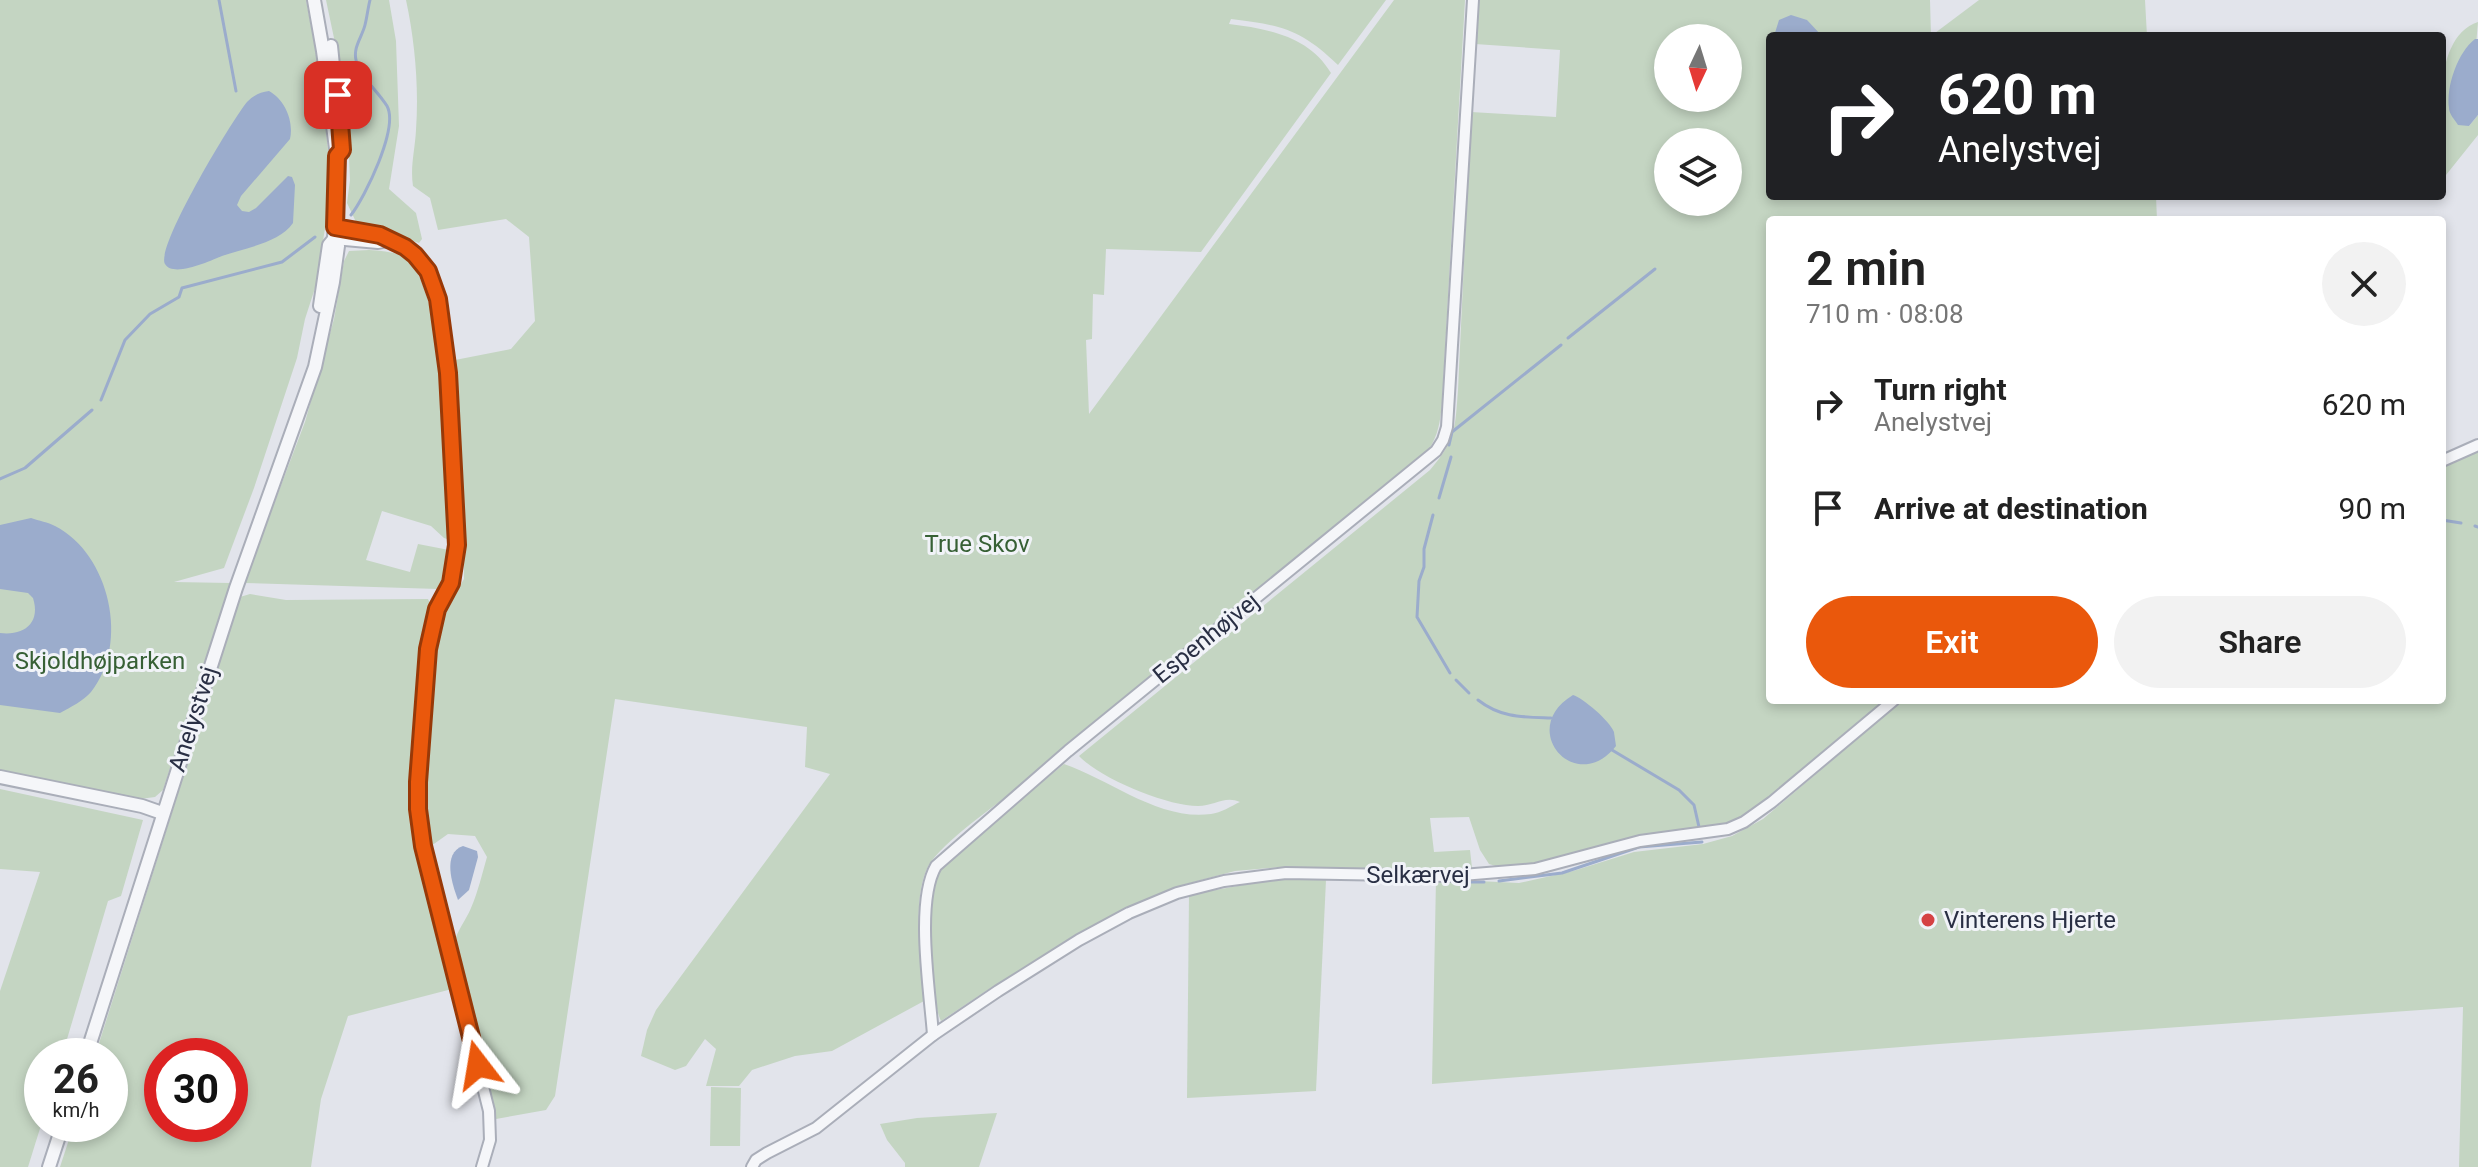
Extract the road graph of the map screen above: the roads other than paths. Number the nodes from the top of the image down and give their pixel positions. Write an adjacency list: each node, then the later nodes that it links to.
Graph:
1 (314, 0): 4 (street, Anelystvej)
2 (322, 0): 4 (street, Anelystvej)
3 (1473, 0): 11 (street, Espenhøjvej)
4 (337, 156): 5 (street, Anelystvej)
5 (334, 233): 10 (street, Anelystvej); 15 (street)
6 (2478, 445): 7 (street)
7 (2446, 459)
8 (1889, 704): 11 (street, Selkærvej)
9 (0, 777): 10 (street)
10 (162, 813): 12 (street, Anelystvej)
11 (933, 1035): 16 (street)
12 (92, 1038)
13 (57, 1142): 14 (street)
14 (49, 1167)
15 (482, 1167)
16 (752, 1167)

